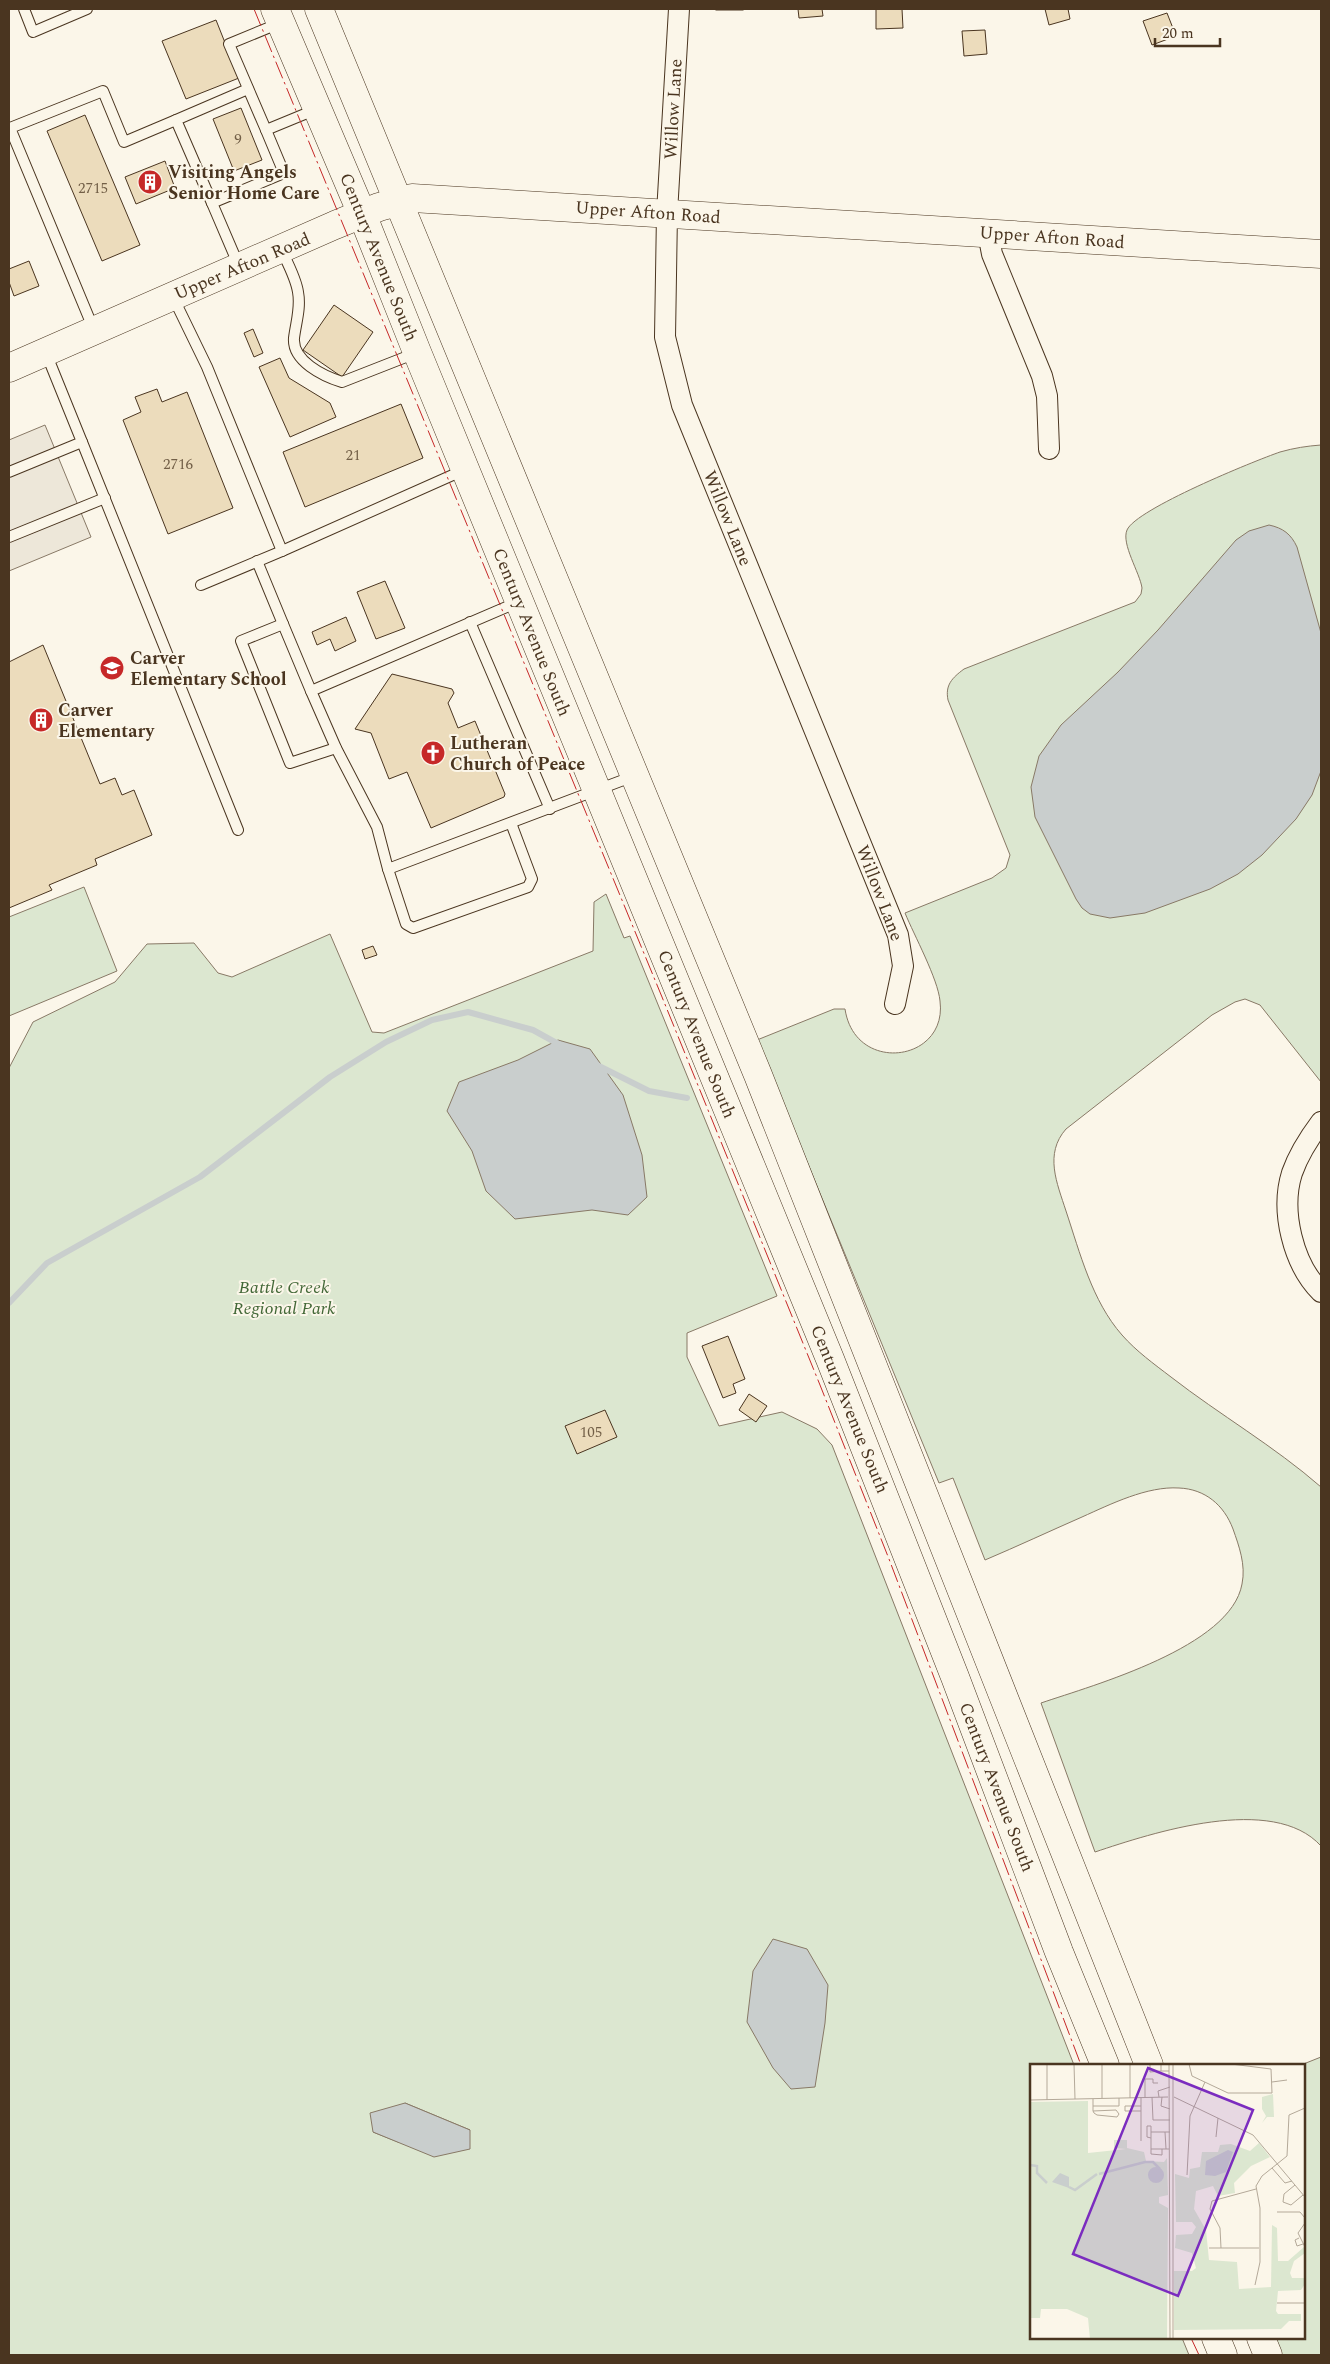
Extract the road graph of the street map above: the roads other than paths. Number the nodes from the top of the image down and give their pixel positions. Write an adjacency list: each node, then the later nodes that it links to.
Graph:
1 (24, 9): 2 (lane)
2 (87, 9)
3 (319, 9): 10 (main road)
4 (679, 9): 12 (street, Willow Lane)
5 (278, 16): 6 (lane); 7 (main road, Century Avenue South)
6 (248, 90): 8 (lane); 9 (lane)
7 (317, 109): 9 (lane); 13 (main road, Century Avenue South)
8 (176, 120): 11 (lane); 19 (lane)
9 (266, 130): 11 (lane)
10 (399, 200): 12 (main road, Upper Afton Road); 13 (main road, Upper Afton Road); 37 (main road)
11 (212, 203): 17 (lane)
12 (667, 213): 14 (main road, Upper Afton Road); 43 (street, Willow Lane)
13 (362, 214): 15 (main road, Upper Afton Road); 21 (main road, Century Avenue South)
14 (988, 233): 16 (main road, Upper Afton Road); 24 (street)
15 (281, 249): 17 (main road, Upper Afton Road); 21 (lane)
16 (1321, 254)
17 (239, 267): 18 (main road, Upper Afton Road)
18 (172, 296): 19 (main road, Upper Afton Road); 29 (lane)
19 (94, 330): 20 (main road, Upper Afton Road)
20 (46, 352): 22 (main road, Upper Afton Road); 23 (lane)
21 (417, 352): 25 (main road, Century Avenue South)
22 (9, 368)
23 (82, 442): 26 (lane); 27 (lane)
24 (1049, 449)
25 (465, 469): 29 (lane); 32 (main road, Century Avenue South)
26 (9, 472)
27 (104, 498): 28 (lane); 41 (lane)
28 (9, 537)
29 (282, 551): 30 (lane)
30 (257, 561): 31 (lane); 34 (lane)
31 (201, 585)
32 (519, 601): 33 (lane); 38 (main road, Century Avenue South)
33 (470, 622): 35 (lane); 39 (lane)
34 (283, 624): 35 (lane); 36 (lane)
35 (311, 691): 36 (lane)
36 (336, 748): 42 (lane)
37 (635, 775): 38 (lane); 47 (main road)
38 (597, 791): 39 (lane); 46 (main road, Century Avenue South)
39 (550, 809): 40 (lane)
40 (512, 823): 42 (lane); 42 (lane)
41 (238, 830)
42 (388, 869)
43 (895, 1004)
44 (1321, 1122): 45 (street)
45 (1321, 1292)
46 (1105, 2064)
47 (1149, 2064)
48 (1216, 2339): 50 (main road)
49 (1261, 2339): 51 (main road)
50 (1223, 2355)
51 (1268, 2355)

